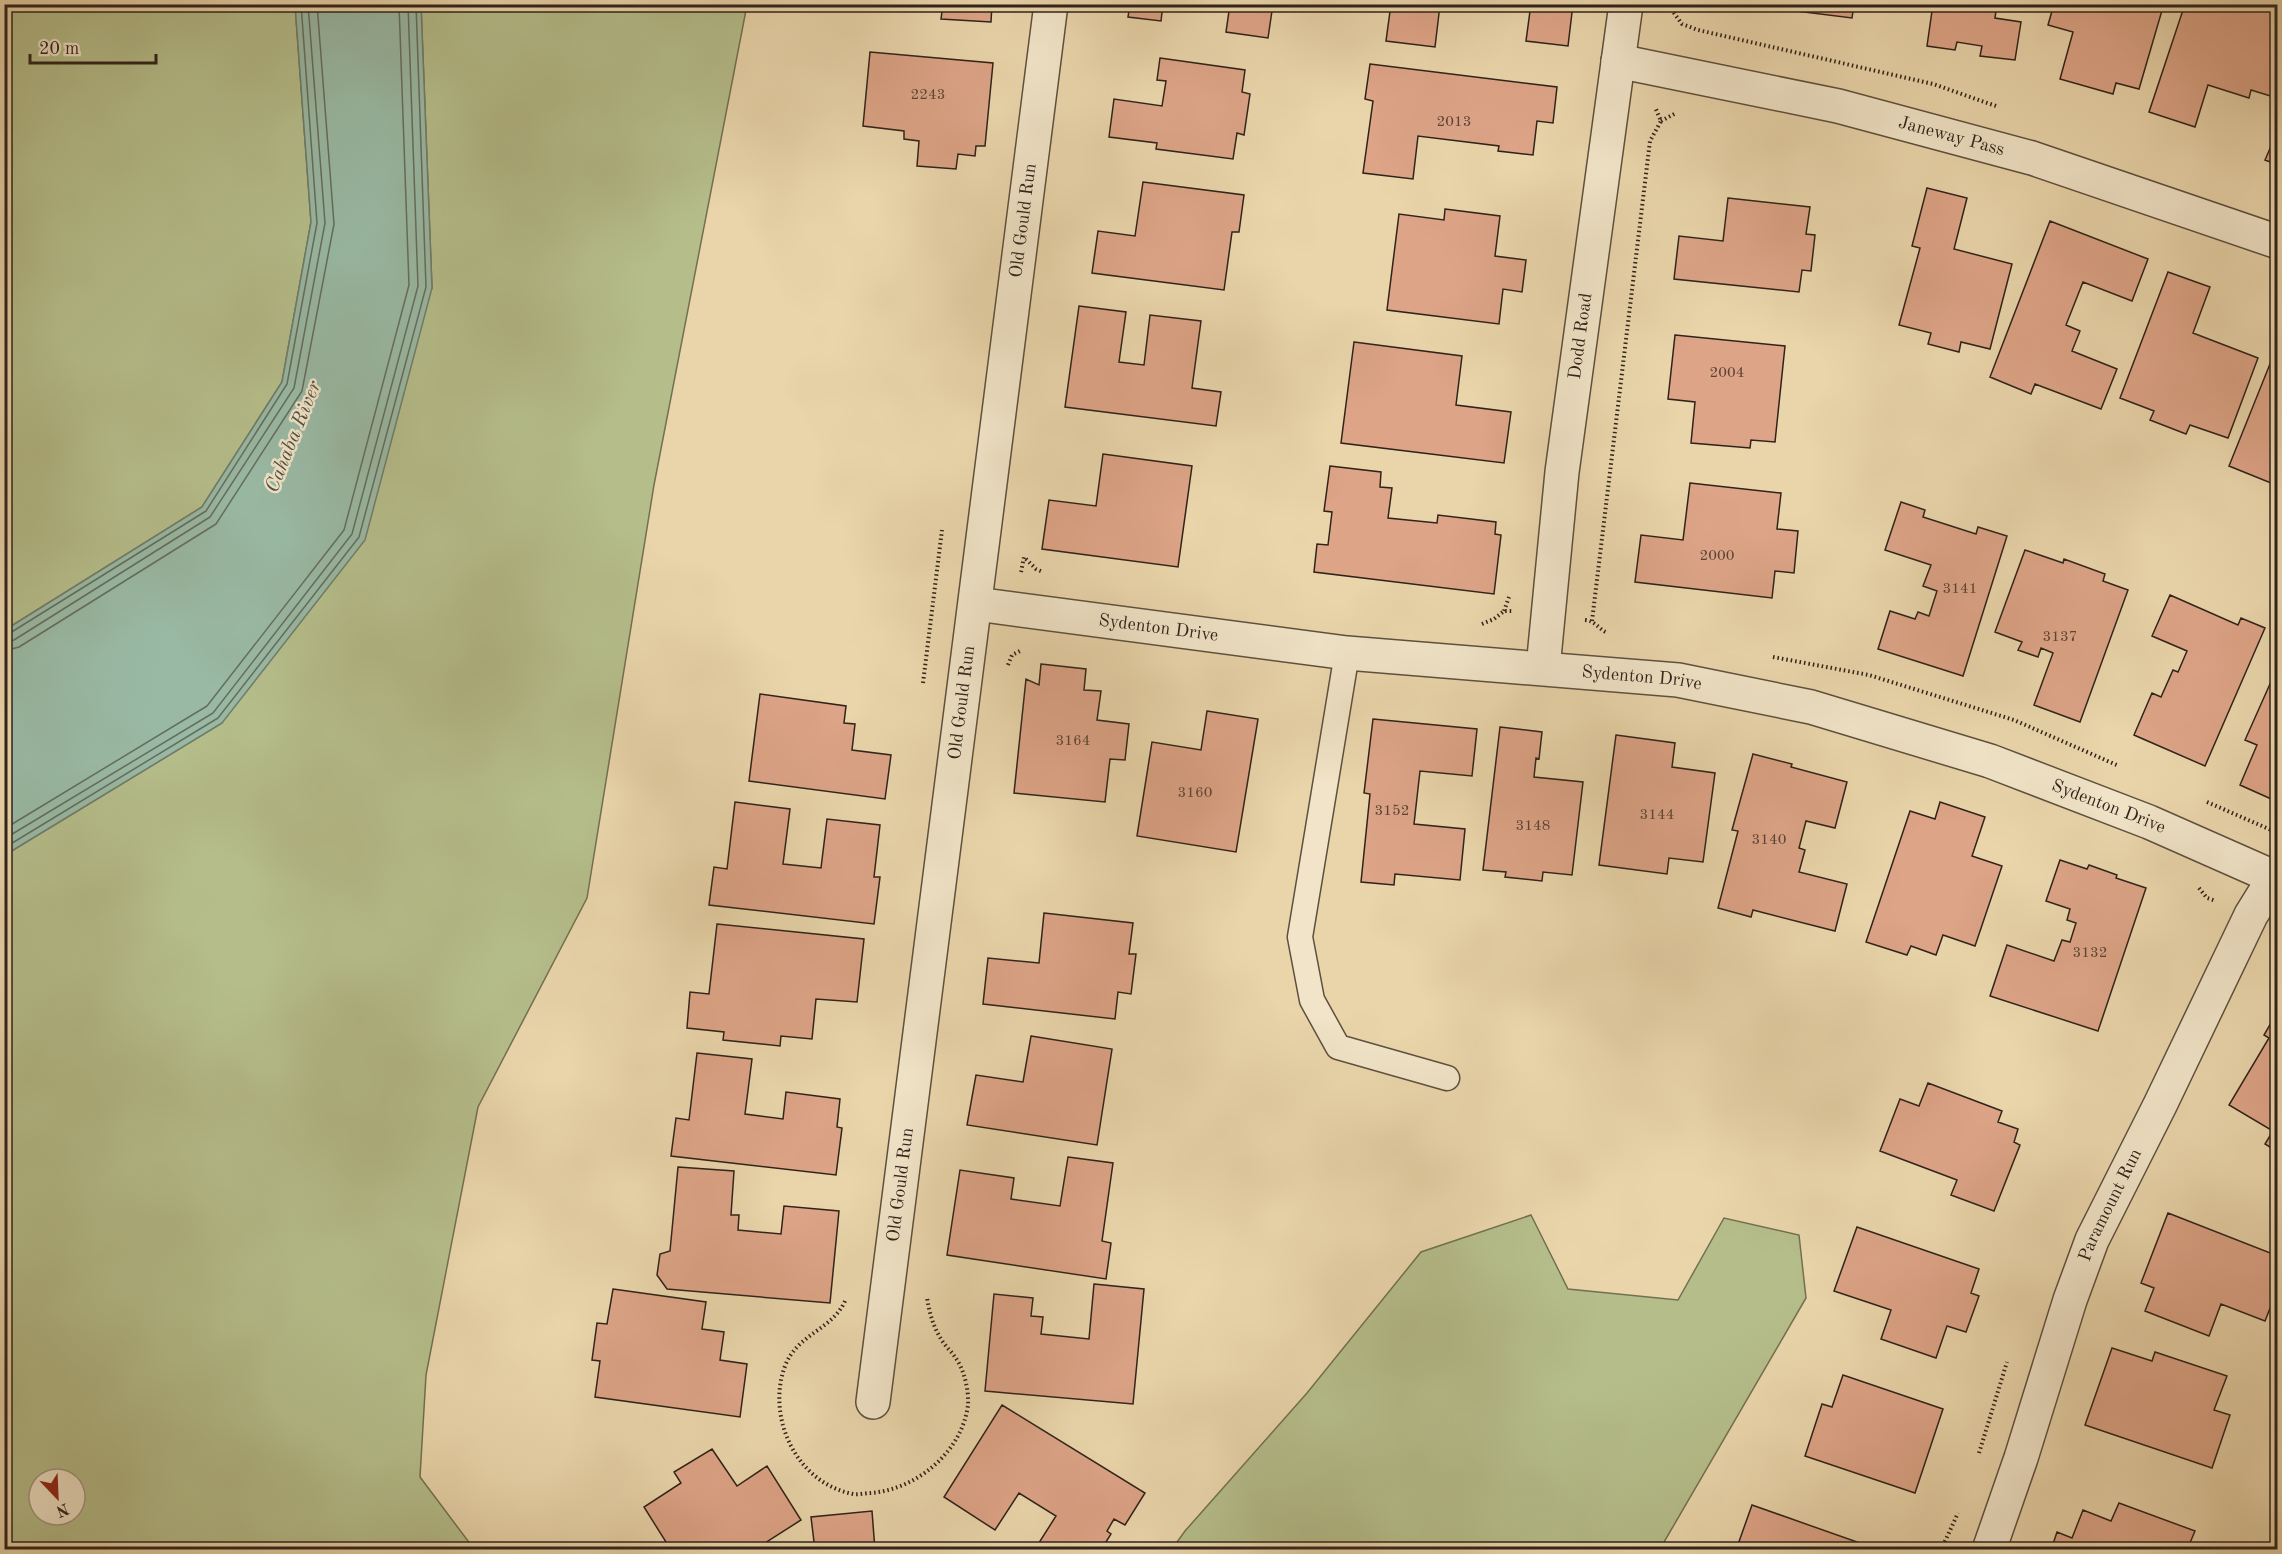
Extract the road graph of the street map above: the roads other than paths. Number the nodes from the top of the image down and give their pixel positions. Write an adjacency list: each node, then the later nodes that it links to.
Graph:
1 (1051, 4): 5 (street, Old Gould Run)
2 (1626, 4): 3 (street, Dodd Road)
3 (1618, 61): 4 (street, Janeway Pass); 7 (street, Dodd Road)
4 (2277, 242)
5 (976, 604): 6 (street, Sydenton Drive); 10 (street, Old Gould Run)
6 (1347, 653): 7 (street, Sydenton Drive); 9 (lane)
7 (1543, 668): 8 (street, Sydenton Drive)
8 (2276, 879): 11 (street, Paramount Run)
9 (1447, 1078)
10 (873, 1402)
11 (1989, 1550)

